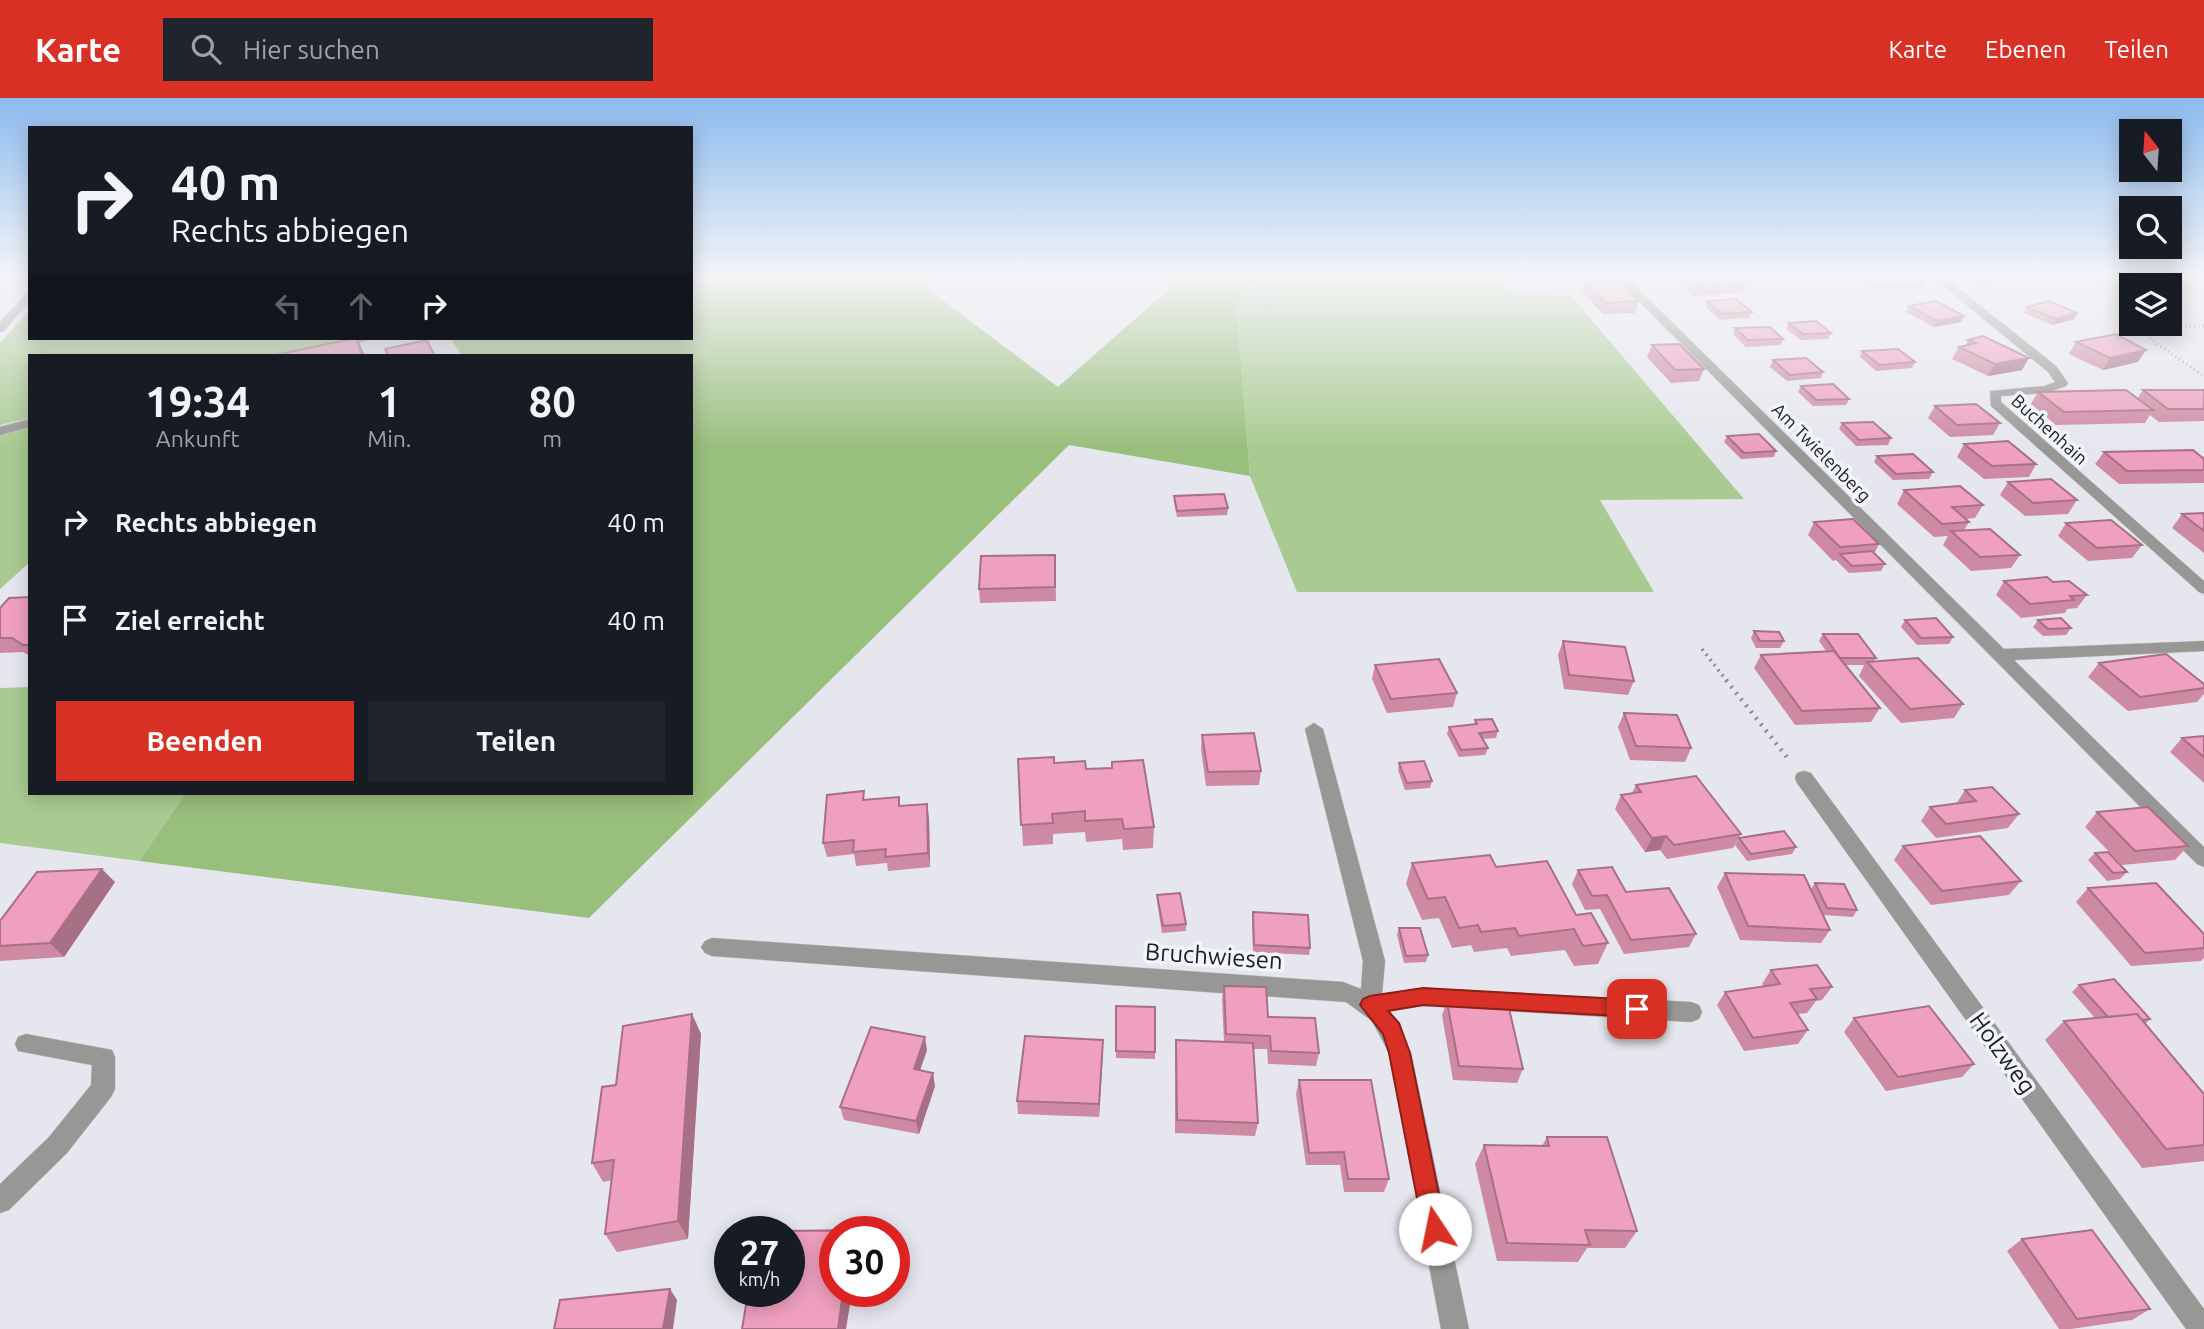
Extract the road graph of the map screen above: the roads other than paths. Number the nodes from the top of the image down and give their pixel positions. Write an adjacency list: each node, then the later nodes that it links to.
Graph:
1 (1675, 332): 9 (street, Am Twielenberg)
2 (2007, 332): 7 (street, Buchenhain)
3 (361, 340): 4 (street)
4 (304, 354)
5 (28, 424): 6 (street)
6 (0, 431)
7 (2204, 589)
8 (2204, 646): 9 (street)
9 (1998, 655): 12 (street, Am Twielenberg)
10 (1314, 729): 14 (street)
11 (1804, 778): 19 (street, Holzweg)
12 (2204, 859)
13 (712, 947): 14 (street, Bruchwiesen)
14 (1370, 1005): 15 (street); 18 (street, Bruchwiesen)
15 (1690, 1012)
16 (26, 1044): 17 (street)
17 (0, 1201)
18 (1455, 1329)
19 (2202, 1329)

